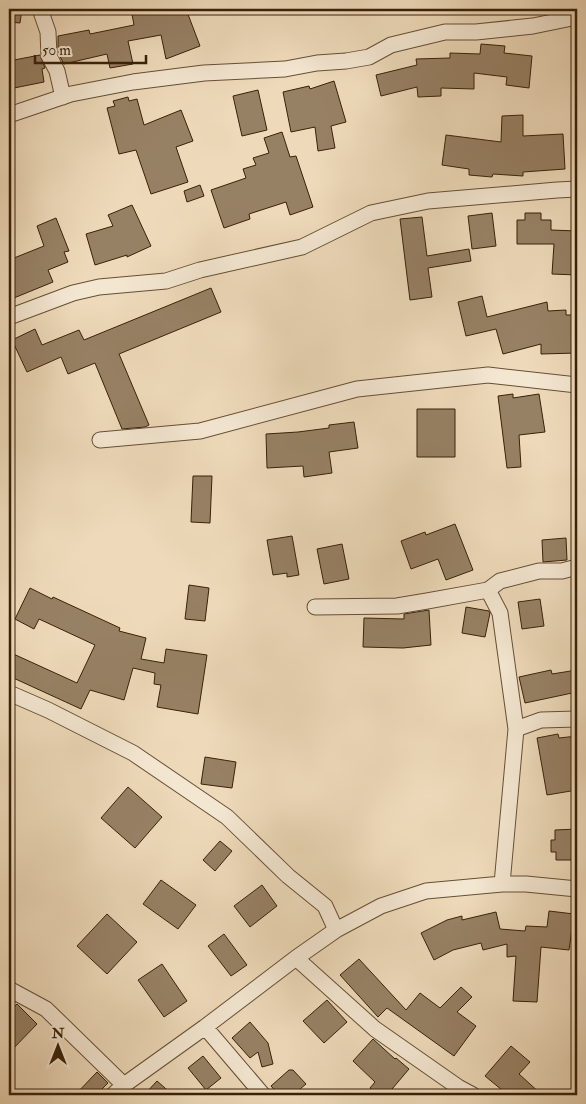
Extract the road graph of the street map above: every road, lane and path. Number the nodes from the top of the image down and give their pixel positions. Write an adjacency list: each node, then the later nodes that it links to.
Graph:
1 (40, 9): 3 (street)
2 (577, 17): 3 (street)
3 (64, 97): 4 (street)
4 (9, 115)
5 (577, 190): 6 (street)
6 (9, 317)
7 (577, 385): 8 (street)
8 (100, 440)
9 (577, 567): 10 (street)
10 (488, 590): 11 (street); 14 (street)
11 (315, 607)
12 (9, 694): 17 (street)
13 (577, 719): 14 (street)
14 (516, 729): 15 (street)
15 (502, 884): 16 (street); 17 (street)
16 (577, 889)
17 (336, 930): 18 (street)
18 (296, 958): 20 (street); 23 (street)
19 (9, 989): 21 (street)
20 (205, 1027): 21 (street); 22 (street)
21 (118, 1090)
22 (263, 1095)
23 (473, 1095)

